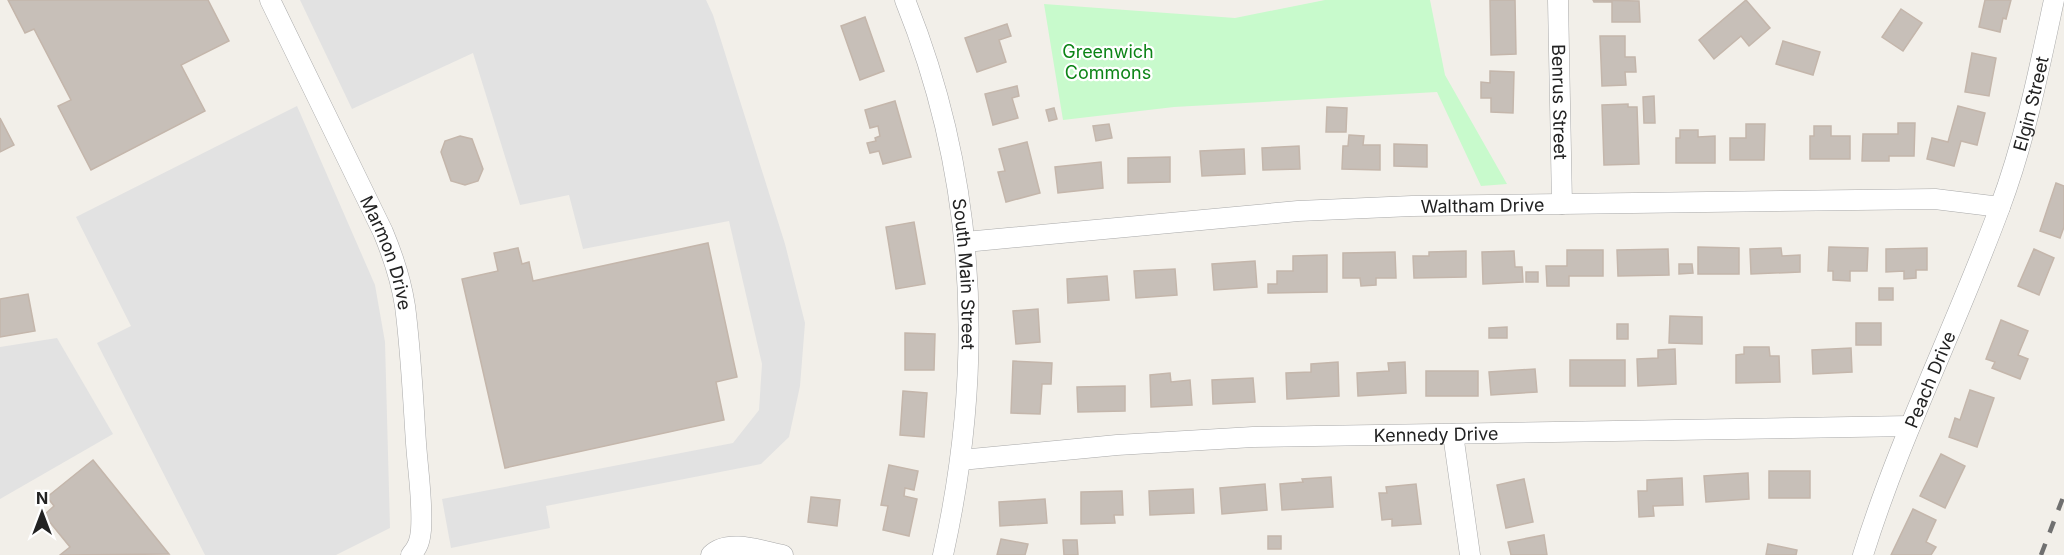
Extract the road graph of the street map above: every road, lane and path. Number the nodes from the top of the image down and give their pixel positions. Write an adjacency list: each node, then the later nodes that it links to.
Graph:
1 (270, 0): 11 (street, Marmon Drive)
2 (905, 0): 7 (street, South Main Street)
3 (1558, 0): 5 (street, Benrus Street)
4 (2054, 0): 6 (street, Elgin Street)
5 (1562, 204): 6 (street, Waltham Drive); 7 (street, Waltham Drive)
6 (2000, 207): 8 (street, Peach Drive)
7 (965, 242): 10 (street, South Main Street)
8 (1910, 426): 9 (street, Kennedy Drive); 16 (street, Peach Drive)
9 (1453, 434): 10 (street, Kennedy Drive); 15 (street)
10 (961, 460): 14 (street, South Main Street)
11 (411, 555)
12 (711, 555): 13 (street)
13 (783, 555)
14 (943, 555)
15 (1470, 555)
16 (1863, 555)

